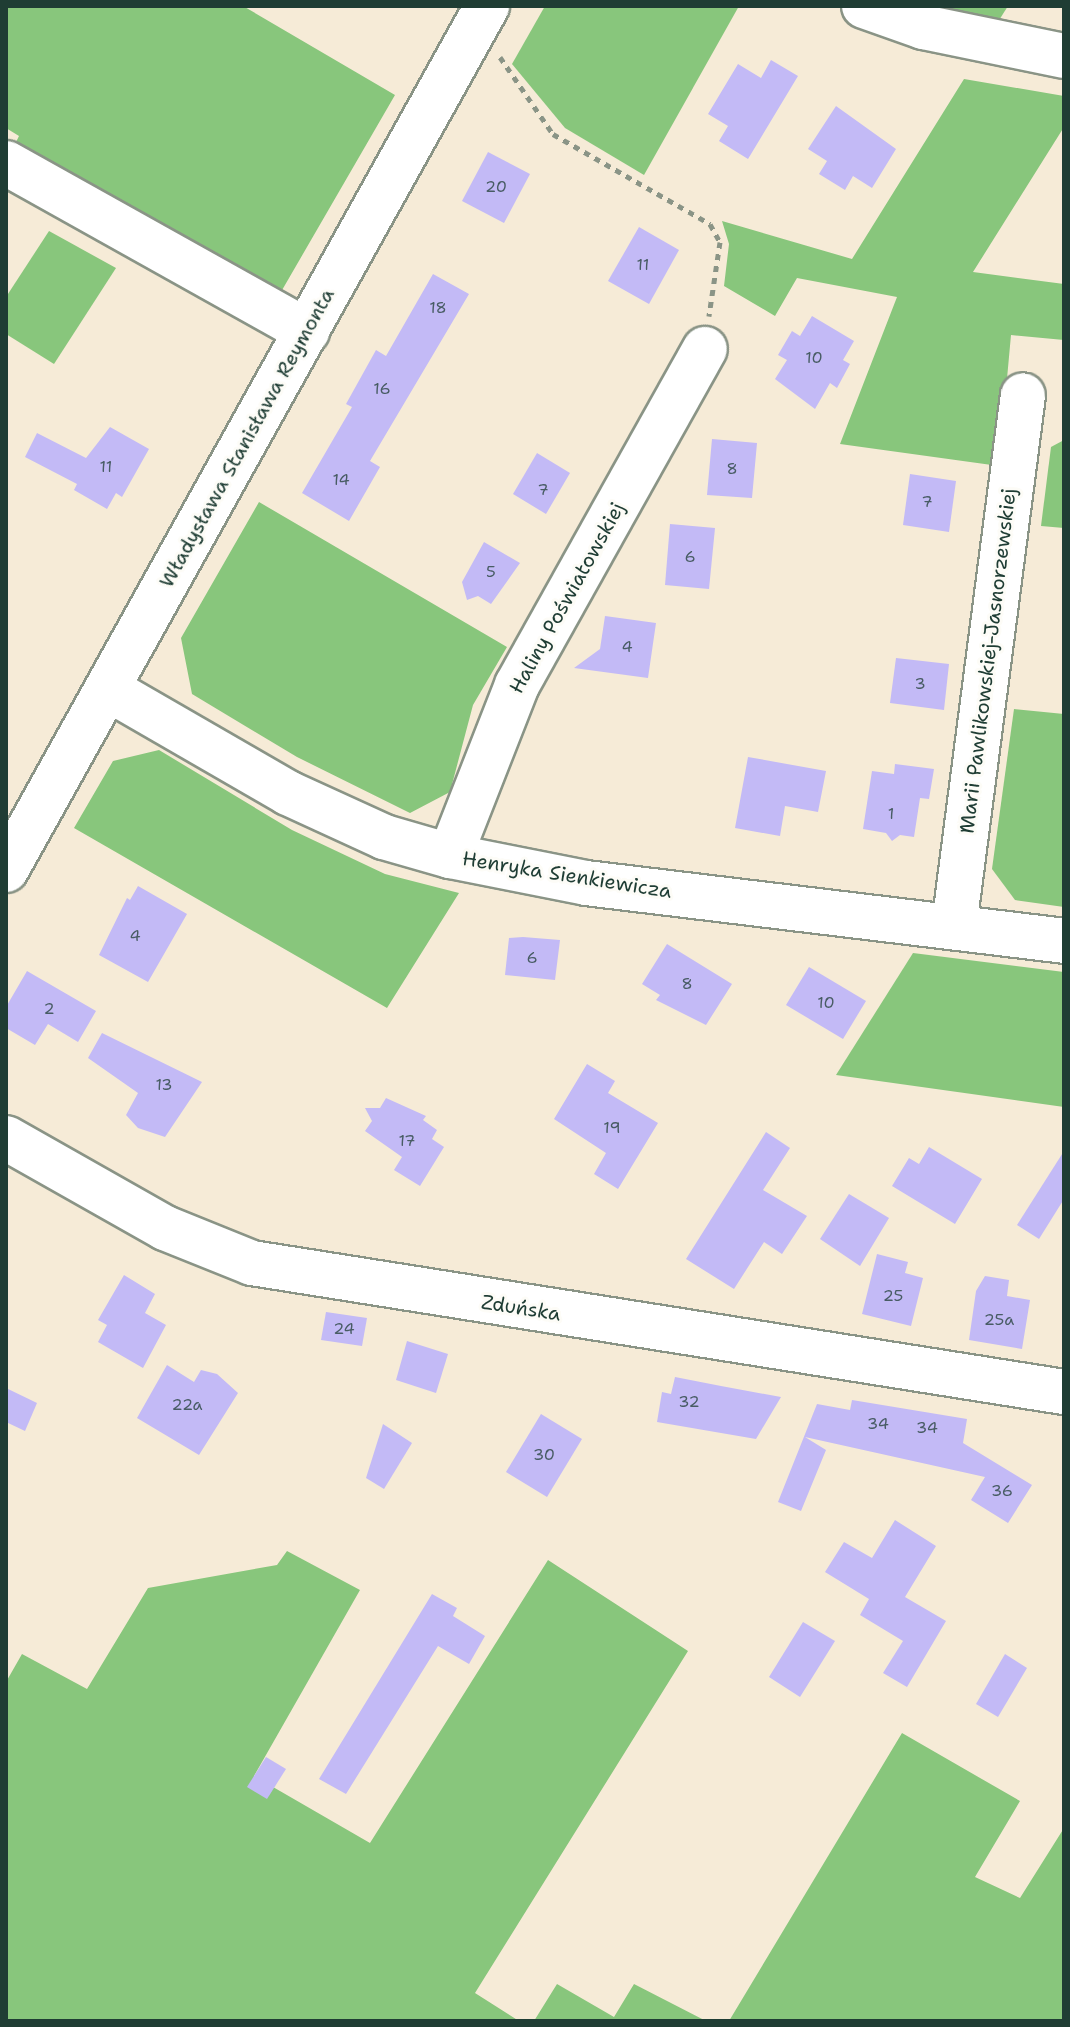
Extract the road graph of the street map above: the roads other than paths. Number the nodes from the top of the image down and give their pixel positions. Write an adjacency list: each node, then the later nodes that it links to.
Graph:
1 (864, 6): 3 (street)
2 (483, 13): 5 (street, Władysława Stanisława Reymonta)
3 (1064, 56)
4 (6, 163): 5 (street)
5 (307, 331): 8 (street, Władysława Stanisława Reymonta)
6 (705, 349): 9 (street, Haliny Poświatowskiej)
7 (1023, 395): 11 (street, Marii Pawlikowskiej-Jasnorzewskiej)
8 (108, 689): 9 (street, Henryka Sienkiewicza); 10 (street, Władysława Stanisława Reymonta)
9 (450, 856): 11 (street, Henryka Sienkiewicza)
10 (6, 870)
11 (954, 926): 12 (street, Henryka Sienkiewicza)
12 (1064, 941)
13 (6, 1138): 14 (street, Zduńska)
14 (1064, 1392)

